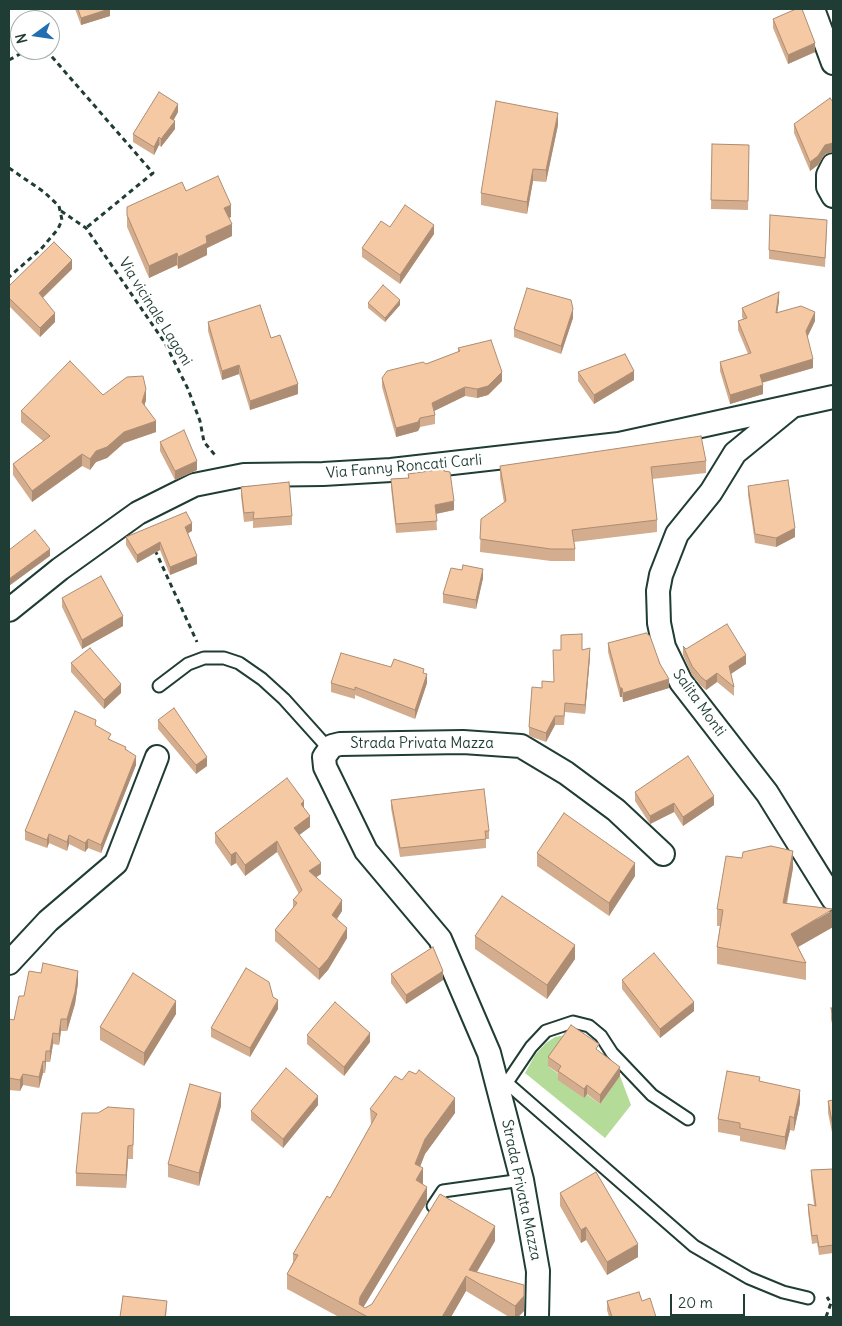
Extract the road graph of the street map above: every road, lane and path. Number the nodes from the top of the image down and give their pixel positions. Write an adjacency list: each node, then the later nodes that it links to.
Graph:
1 (813, 9): 3 (street)
2 (55, 60): 8 (path)
3 (833, 63)
4 (833, 165): 6 (street)
5 (9, 168): 7 (path, Via vicinale Lagoni)
6 (833, 196)
7 (61, 211): 8 (path, Via vicinale Lagoni); 9 (path)
8 (86, 228): 12 (path, Via vicinale Lagoni)
9 (9, 277)
10 (833, 397): 11 (street, Via Fanny Roncati Carli)
11 (792, 405): 14 (street, Via Fanny Roncati Carli); 20 (street, Salita Monti)
12 (204, 442)
13 (155, 549): 15 (path)
14 (9, 610)
15 (204, 658): 16 (lane); 17 (lane)
16 (159, 686)
17 (329, 749): 19 (street, Strada Privata Mazza); 22 (street, Strada Privata Mazza)
18 (157, 757): 21 (street)
19 (663, 854)
20 (833, 899)
21 (9, 963)
22 (503, 1088): 23 (lane); 24 (street, Strada Privata Mazza); 26 (lane)
23 (688, 1119)
24 (522, 1180): 25 (lane); 27 (street, Strada Privata Mazza)
25 (427, 1216)
26 (808, 1298)
27 (537, 1317)

